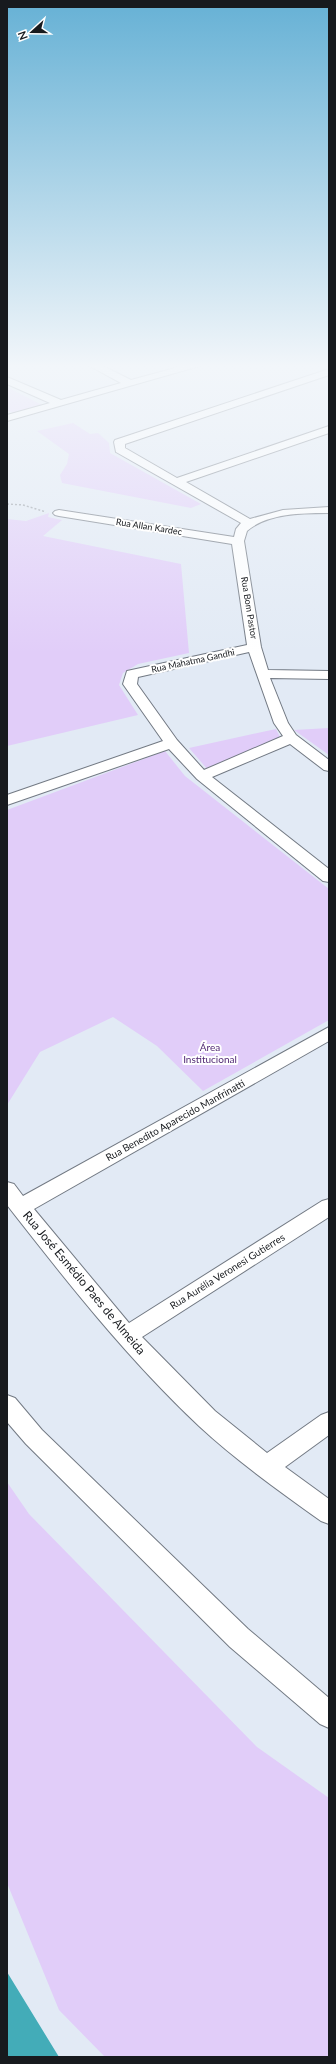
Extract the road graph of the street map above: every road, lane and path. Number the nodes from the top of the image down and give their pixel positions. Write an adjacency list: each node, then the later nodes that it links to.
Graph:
1 (140, 461): 3 (street)
2 (236, 461): 3 (street)
3 (176, 482): 7 (street)
4 (7, 504): 6 (path)
5 (329, 510): 7 (street)
6 (59, 513): 8 (street, Rua Allan Kardec)
7 (249, 523): 8 (street)
8 (238, 541): 9 (street, Rua Bom Pastor)
9 (254, 647): 10 (street, Rua Bom Pastor); 13 (street, Rua Mahatma Gandhi)
10 (262, 674): 11 (street); 12 (street, Rua Bom Pastor)
11 (329, 675)
12 (291, 738): 14 (street); 15 (street)
13 (172, 743): 15 (street); 16 (street)
14 (329, 767)
15 (202, 776): 17 (street)
16 (7, 800)
17 (329, 877)
18 (329, 1034): 20 (street, Rua Benedito Aparecido Manfrinatti)
19 (7, 1190): 20 (street, Rua José Esmédio Paes de Almeida)
20 (21, 1207): 22 (street, Rua José Esmédio Paes de Almeida)
21 (329, 1207): 22 (street, Rua Aurélia Veronesi Gutierres)
22 (126, 1336): 25 (street, Rua José Esmédio Paes de Almeida)
23 (7, 1405): 27 (street)
24 (329, 1422): 25 (street)
25 (266, 1467): 26 (street, Rua José Esmédio Paes de Almeida)
26 (329, 1513)
27 (329, 1715)

